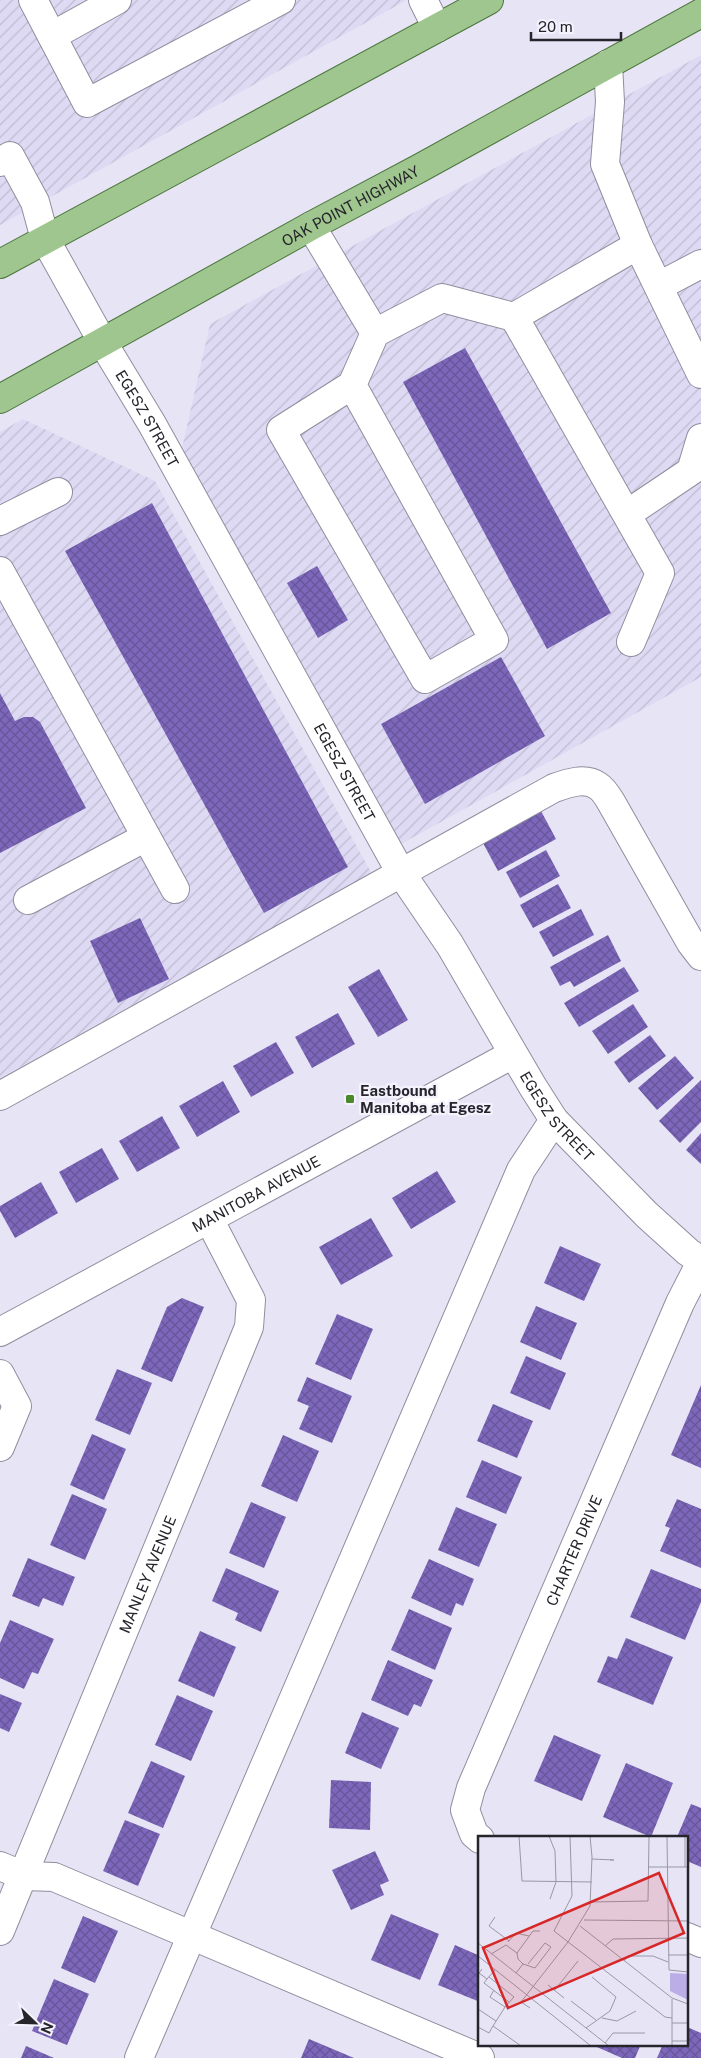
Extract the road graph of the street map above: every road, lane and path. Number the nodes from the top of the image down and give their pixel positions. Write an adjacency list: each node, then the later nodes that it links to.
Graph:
1 (34, 0): 8 (street)
2 (117, 0): 8 (street)
3 (281, 0): 8 (street)
4 (423, 0): 7 (street)
5 (489, 0): 7 (main road)
6 (701, 13): 9 (main road, OAK POINT HIGHWAY)
7 (437, 28): 12 (main road)
8 (52, 36)
9 (608, 64): 11 (main road, OAK POINT HIGHWAY); 13 (street)
10 (0, 162): 12 (street, EGESZ STREET)
11 (311, 226): 18 (street); 19 (main road, OAK POINT HIGHWAY)
12 (45, 239): 14 (main road); 19 (street, EGESZ STREET)
13 (638, 245): 16 (street); 17 (street)
14 (0, 264)
15 (701, 264): 16 (street)
16 (659, 286): 20 (street)
17 (514, 317): 18 (street); 25 (street)
18 (374, 332): 21 (street)
19 (103, 343): 22 (main road, OAK POINT HIGHWAY); 30 (street, EGESZ STREET)
20 (699, 365)
21 (352, 385): 21 (street)
22 (0, 399)
23 (701, 438): 25 (street)
24 (58, 492): 26 (street)
25 (627, 514): 28 (street)
26 (0, 521)
27 (0, 570): 29 (street)
28 (631, 642)
29 (146, 837): 31 (street); 32 (street)
30 (401, 873): 33 (street); 34 (street, EGESZ STREET); 35 (street)
31 (174, 889)
32 (28, 900)
33 (701, 956)
34 (513, 1054): 36 (street, EGESZ STREET); 37 (street, MANITOBA AVENUE)
35 (0, 1096)
36 (554, 1120): 38 (street, EGESZ STREET); 45 (street)
37 (209, 1219): 39 (street, MANITOBA AVENUE); 43 (street, MANLEY AVENUE)
38 (701, 1261): 42 (street, CHARTER DRIVE)
39 (0, 1332)
40 (0, 1374): 41 (street)
41 (0, 1447)
42 (478, 1837)
43 (12, 1871): 44 (street, MANLEY AVENUE); 45 (street)
44 (0, 1931)
45 (191, 1935): 48 (street); 49 (street)
46 (688, 1937): 47 (street)
47 (701, 1943)
48 (139, 2058)
49 (480, 2058)

